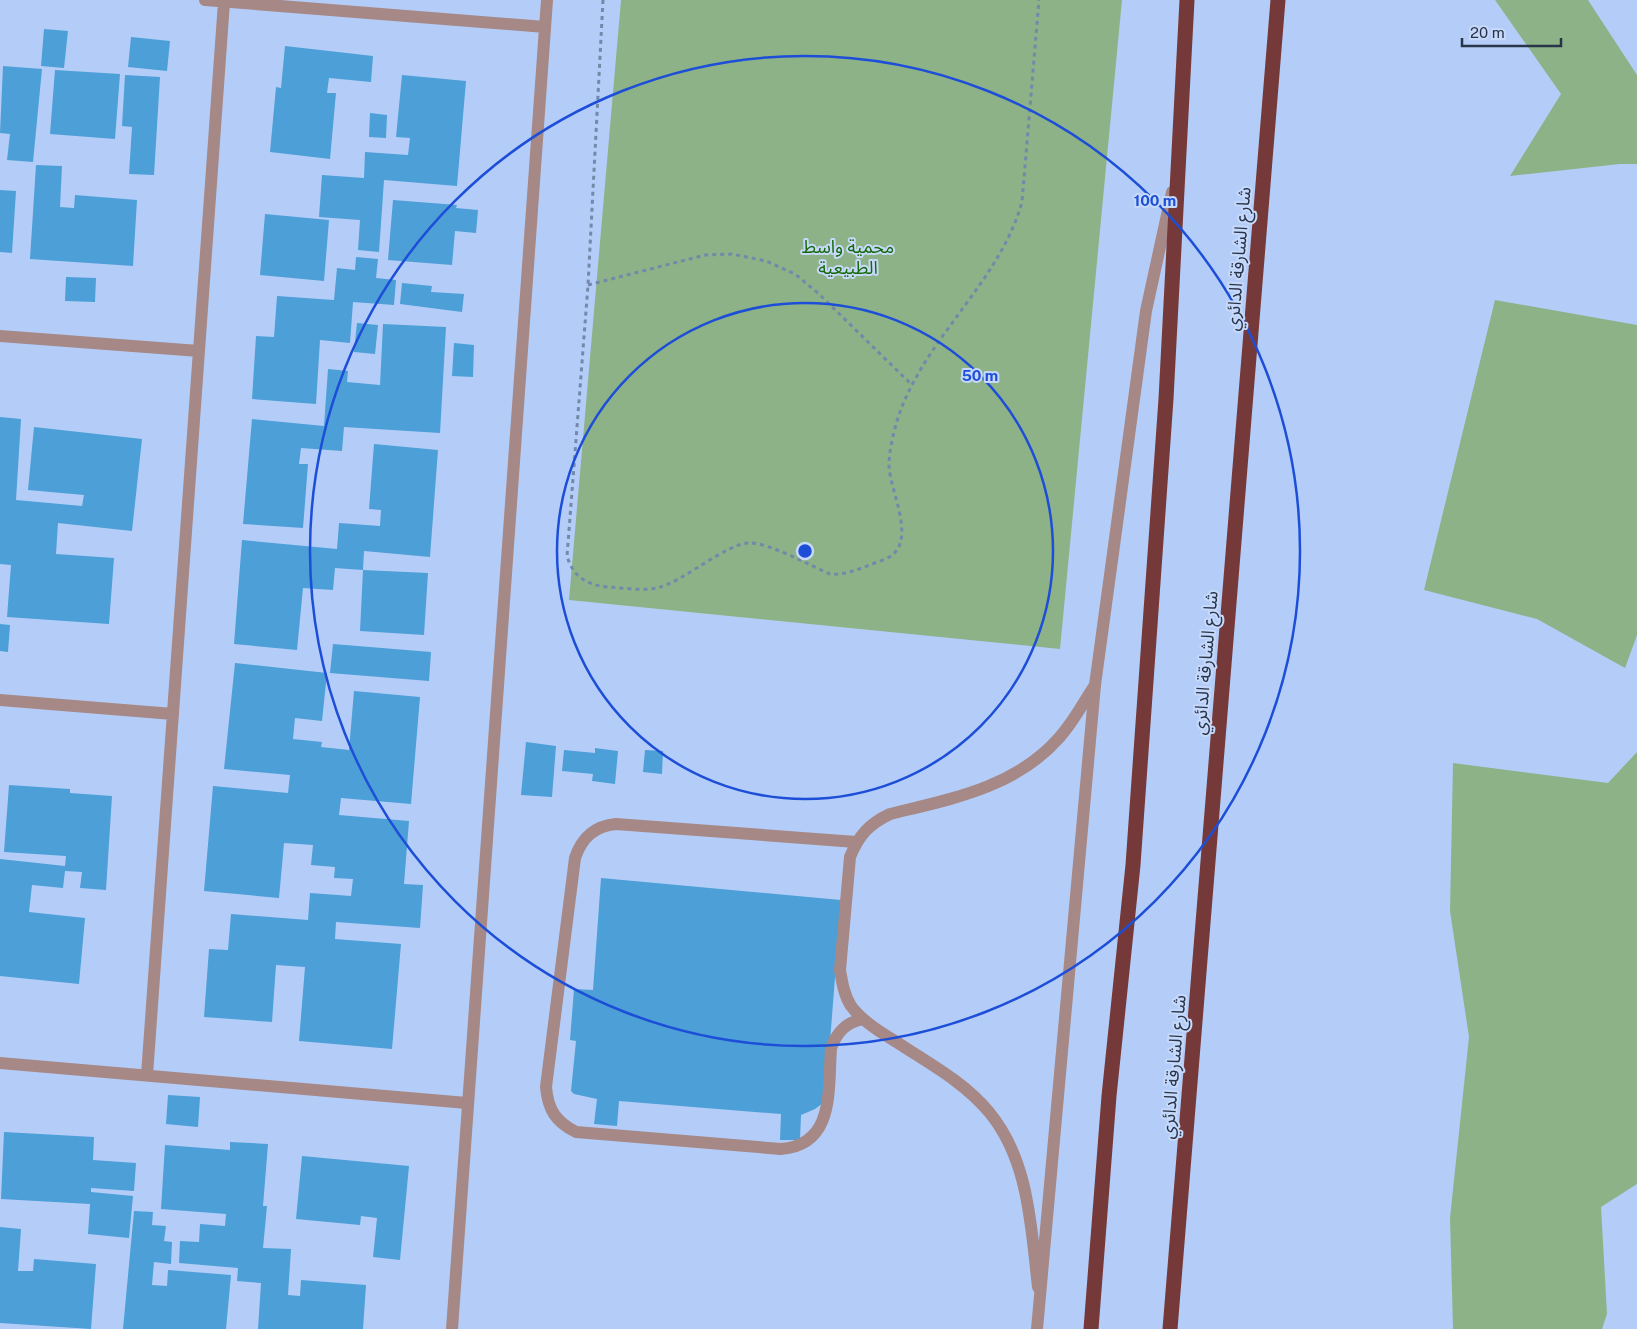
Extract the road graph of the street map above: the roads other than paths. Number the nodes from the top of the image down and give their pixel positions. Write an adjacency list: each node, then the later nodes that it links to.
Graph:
1 (205, 0): 5 (street)
2 (546, 0): 6 (street)
3 (1187, 0): 7 (highway)
4 (1278, 0): 22 (highway, شارع الشارقة الدائري)
5 (224, 2): 6 (street); 9 (street)
6 (544, 27): 17 (street)
7 (1178, 168): 10 (street); 21 (highway)
8 (0, 336): 9 (street)
9 (199, 352): 12 (street)
10 (1095, 685): 13 (street); 18 (street)
11 (0, 700): 12 (street)
12 (173, 714): 16 (street)
13 (856, 842): 14 (street); 14 (street)
14 (862, 1018): 18 (street)
15 (0, 1063): 16 (street)
16 (147, 1075): 17 (street)
17 (467, 1103): 19 (street)
18 (1039, 1301): 20 (street)
19 (452, 1329)
20 (1037, 1329)
21 (1091, 1329)
22 (1170, 1329)

